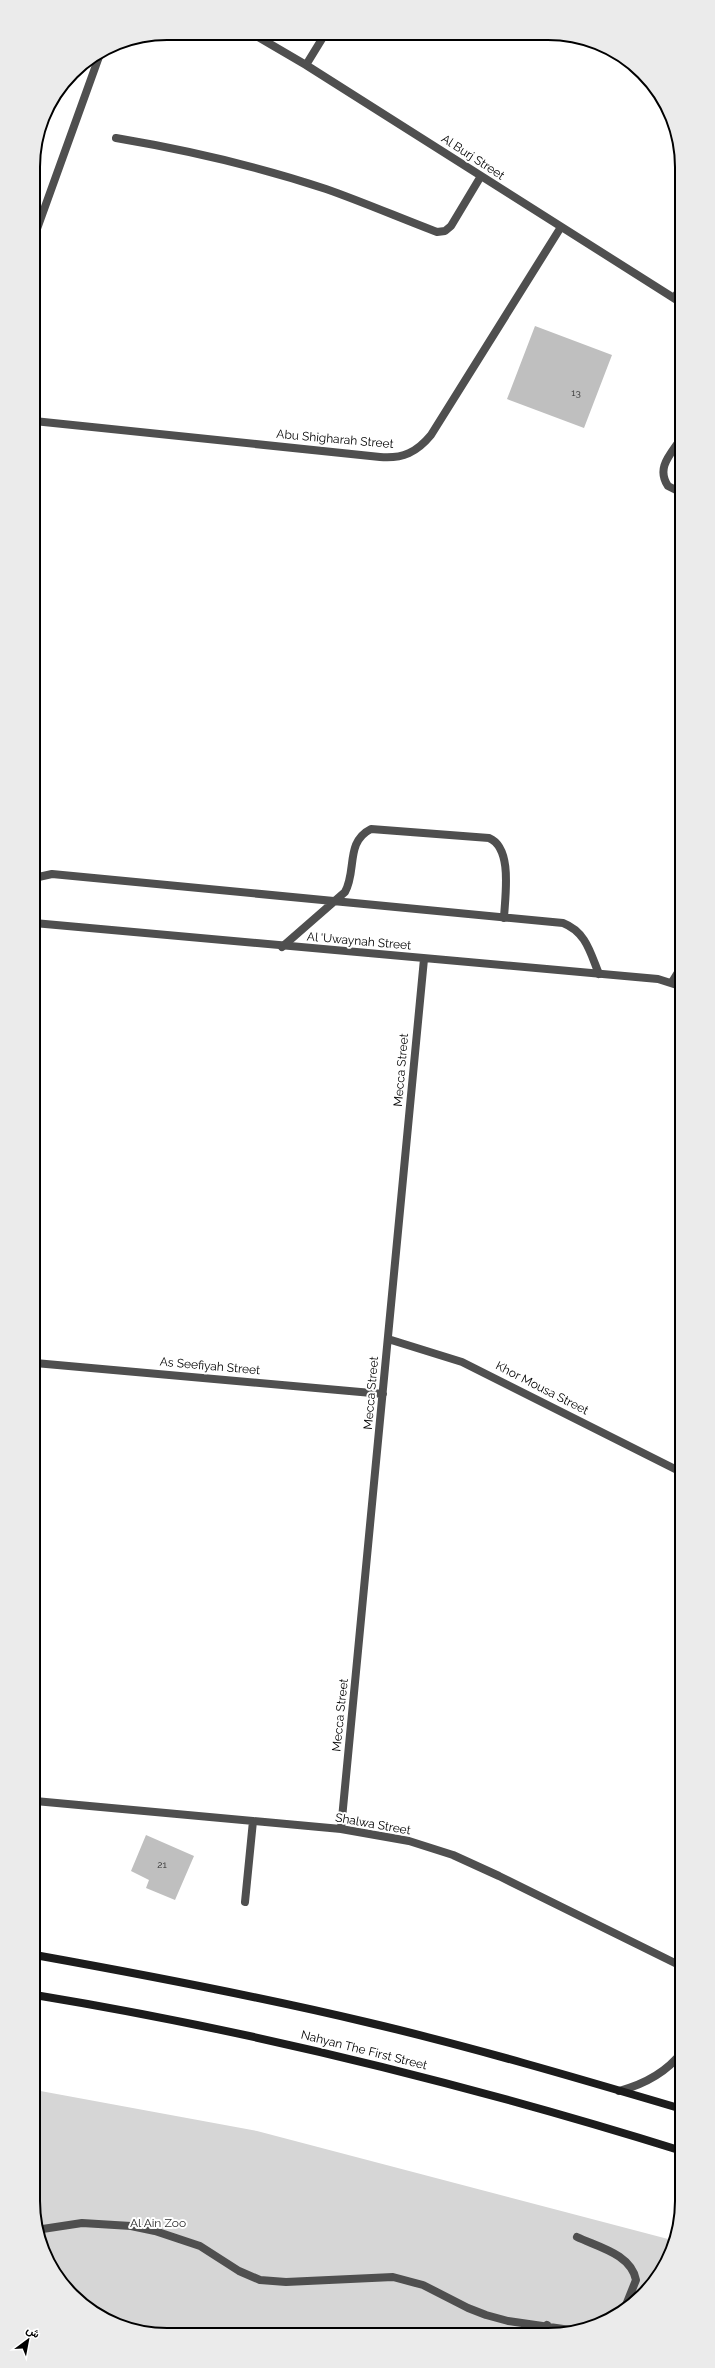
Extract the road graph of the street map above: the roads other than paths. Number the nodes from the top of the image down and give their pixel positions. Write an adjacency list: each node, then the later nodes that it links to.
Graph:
1 (263, 40): 4 (street, Al Burj Street)
2 (322, 40): 4 (street)
3 (98, 60): 7 (street)
4 (306, 65): 6 (street, Al Burj Street)
5 (116, 138): 6 (street)
6 (481, 176): 8 (street, Al Burj Street)
7 (40, 221)
8 (561, 227): 9 (street, Al Burj Street); 10 (street, Abu Shigharah Street)
9 (675, 299)
10 (40, 422)
11 (675, 447): 12 (street)
12 (675, 490)
13 (40, 877): 14 (street)
14 (336, 902): 15 (street); 15 (street); 17 (street)
15 (504, 918): 19 (street)
16 (40, 924): 17 (street, Al 'Uwaynah Street)
17 (282, 947): 18 (street, Al 'Uwaynah Street)
18 (424, 959): 19 (street, Al 'Uwaynah Street); 23 (street, Mecca Street)
19 (599, 974): 21 (street, Al 'Uwaynah Street)
20 (675, 977): 21 (street)
21 (672, 982): 22 (street, Al 'Uwaynah Street)
22 (675, 984)
23 (388, 1339): 25 (street, Mecca Street); 26 (street, Khor Mousa Street)
24 (40, 1363): 25 (street, As Seefiyah Street)
25 (383, 1394): 29 (street, Mecca Street)
26 (675, 1469)
27 (40, 1801): 28 (street, Shalwa Street)
28 (253, 1821): 29 (street, Shalwa Street); 30 (street)
29 (341, 1829): 32 (street, Shalwa Street)
30 (245, 1902)
31 (40, 1956): 35 (main road)
32 (675, 1963)
33 (40, 1996): 37 (main road, Nahyan The First Street)
34 (675, 2058): 35 (street)
35 (619, 2091): 36 (main road)
36 (675, 2107)
37 (675, 2149)
38 (43, 2229): 41 (street)
39 (577, 2237): 40 (street)
40 (628, 2299)
41 (541, 2328)

